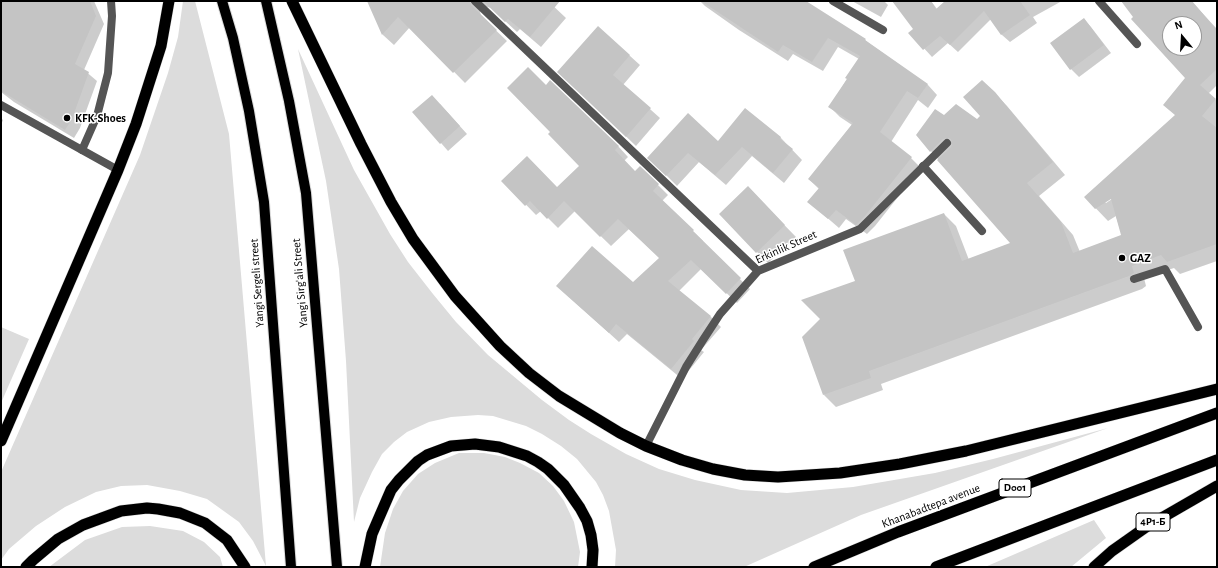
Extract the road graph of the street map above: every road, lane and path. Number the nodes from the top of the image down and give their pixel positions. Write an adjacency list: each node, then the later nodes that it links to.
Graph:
1 (111, 1): 13 (street)
2 (169, 1): 15 (highway)
3 (222, 1): 28 (main road, Yangi Sergeli street)
4 (266, 1): 29 (main road, Yangi Sirg'ali Street)
5 (292, 1): 23 (highway)
6 (475, 1): 17 (street)
7 (833, 1): 9 (street)
8 (1100, 1): 10 (street)
9 (883, 30)
10 (1137, 44)
11 (1, 105): 13 (street)
12 (946, 143): 14 (street, Erkinlik Street)
13 (82, 150): 15 (street)
14 (923, 166): 16 (street); 17 (street, Erkinlik Street)
15 (118, 170): 22 (highway)
16 (982, 231)
17 (758, 271): 23 (street, Erkinlik Street)
18 (1134, 279): 19 (street)
19 (1198, 327)
20 (1217, 389): 23 (highway)
21 (1217, 413): 32 (highway, Khanabadtepa avenue / D001)
22 (1, 441)
23 (646, 446)
24 (1217, 460): 33 (highway)
25 (1217, 486): 34 (highway, 4Р1-Б)
26 (26, 567): 27 (highway)
27 (245, 567)
28 (290, 567)
29 (337, 567)
30 (365, 567): 31 (highway)
31 (592, 567)
32 (814, 567)
33 (936, 567)
34 (1094, 567)

